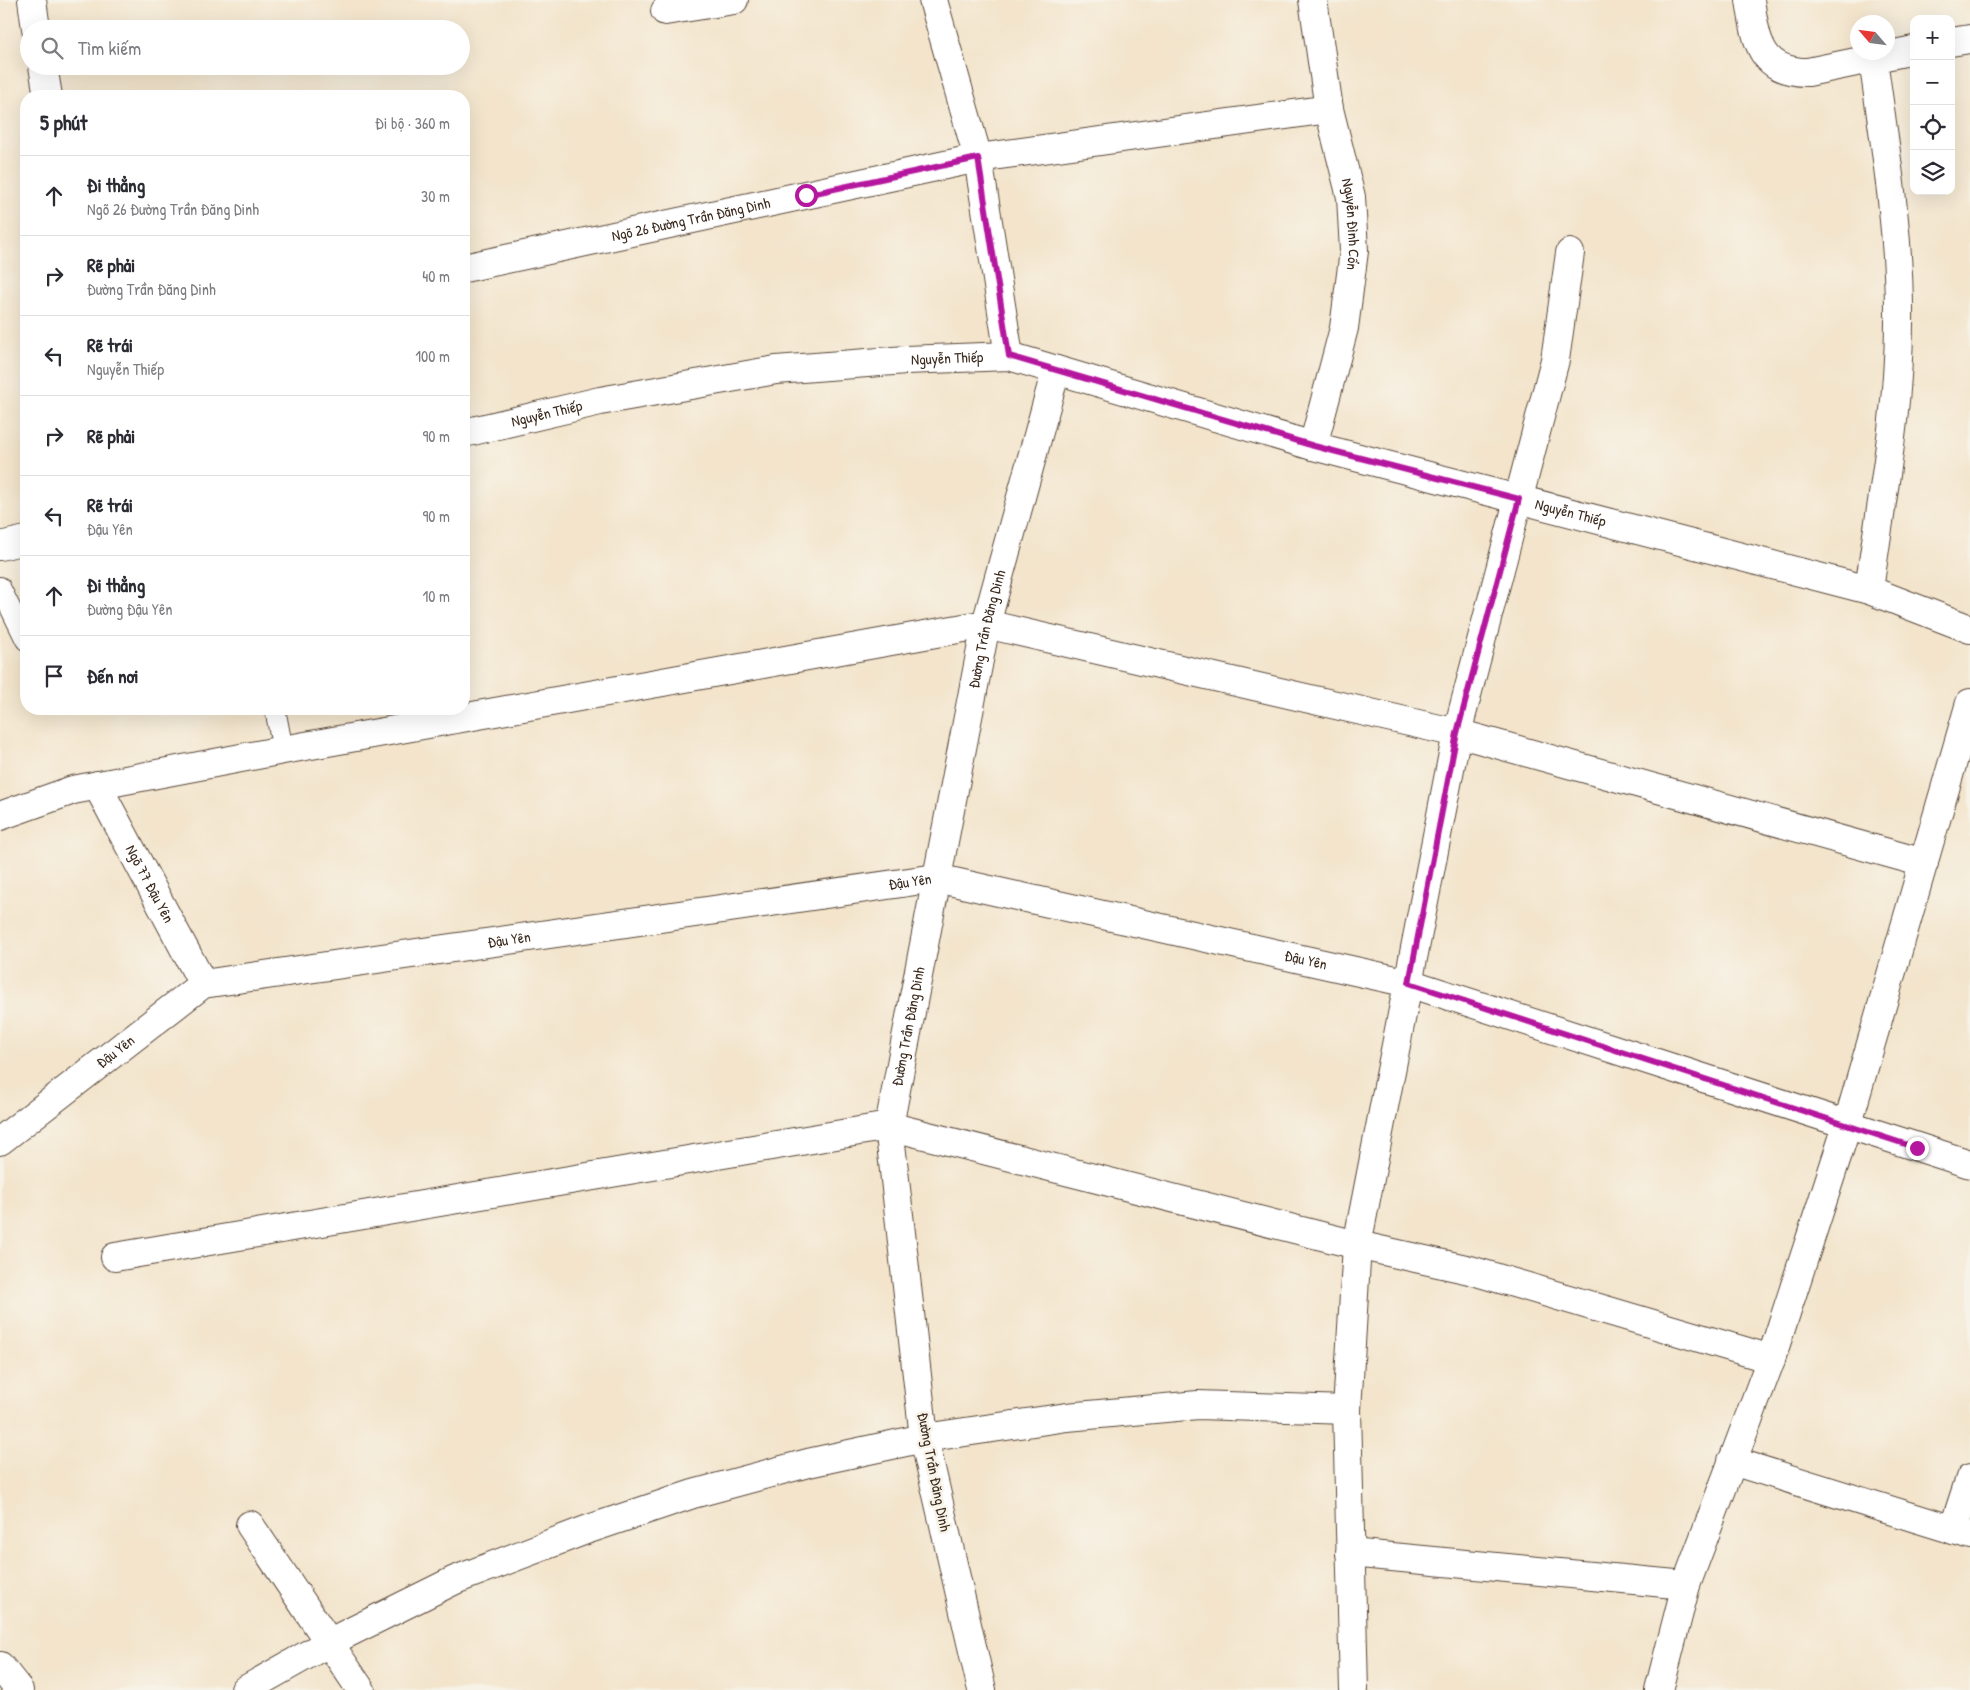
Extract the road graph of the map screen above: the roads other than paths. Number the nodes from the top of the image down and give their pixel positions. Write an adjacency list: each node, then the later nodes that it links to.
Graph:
1 (32, 0): 7 (street)
2 (734, 0): 6 (street)
3 (932, 0): 17 (street)
4 (1313, 0): 16 (street, Nguyễn Đình Cổn)
5 (1750, 0): 12 (street)
6 (665, 11)
7 (35, 20)
8 (1970, 39): 9 (street)
9 (1955, 41)
10 (1910, 51): 11 (street)
11 (1895, 54)
12 (1867, 60)
13 (1872, 60): 28 (street)
14 (44, 75): 15 (street)
15 (47, 90)
16 (1329, 110): 17 (street, Ngõ 26 Đường Trần Đăng Dinh); 23 (street, Nguyễn Đình Cổn)
17 (978, 158): 19 (street, Ngõ 26 Đường Trần Đăng Dinh); 20 (street)
18 (1570, 253): 24 (street)
19 (470, 267)
20 (1009, 356): 21 (street, Nguyễn Thiếp); 22 (street, Nguyễn Thiếp)
21 (1056, 370): 23 (street, Nguyễn Thiếp); 29 (street, Đường Trần Đăng Dinh)
22 (470, 432)
23 (1314, 446): 24 (street, Nguyễn Thiếp)
24 (1519, 499): 28 (street, Nguyễn Thiếp); 34 (street)
25 (20, 541): 26 (street)
26 (0, 546)
27 (0, 587): 30 (lane)
28 (1869, 590): 31 (street, Nguyễn Thiếp)
29 (986, 624): 34 (street); 35 (street); 39 (street, Đường Trần Đăng Dinh)
30 (20, 628)
31 (1970, 629)
32 (1970, 703): 38 (street)
33 (276, 715): 35 (lane)
34 (1457, 733): 38 (street); 40 (street)
35 (283, 750): 36 (street)
36 (97, 785): 37 (street); 41 (street, Ngõ 77 Đậu Yên)
37 (0, 816)
38 (1924, 863): 43 (street)
39 (936, 878): 40 (street, Đậu Yên); 41 (street, Đậu Yên); 42 (street, Đường Trần Đăng Dinh)
40 (1409, 983): 43 (street, Đậu Yên); 46 (street)
41 (203, 984): 44 (street, Đậu Yên)
42 (889, 1126): 46 (street); 47 (street); 50 (street, Đường Trần Đăng Dinh)
43 (1847, 1126): 45 (street, Đậu Yên); 48 (street)
44 (0, 1141)
45 (1970, 1164)
46 (1357, 1245): 48 (street); 49 (street)
47 (115, 1257)
48 (1771, 1359): 51 (street)
49 (1347, 1410): 50 (street); 55 (street)
50 (924, 1438): 57 (street); 62 (street, Đường Trần Đăng Dinh)
51 (1732, 1461): 54 (street); 56 (street)
52 (1970, 1478): 54 (street)
53 (250, 1525): 57 (street)
54 (1961, 1533)
55 (1350, 1553): 56 (street); 63 (street)
56 (1686, 1585): 64 (street)
57 (330, 1642): 60 (street); 61 (street)
58 (0, 1666): 59 (street)
59 (19, 1690)
60 (245, 1690)
61 (361, 1690)
62 (982, 1690)
63 (1354, 1690)
64 (1659, 1690)

